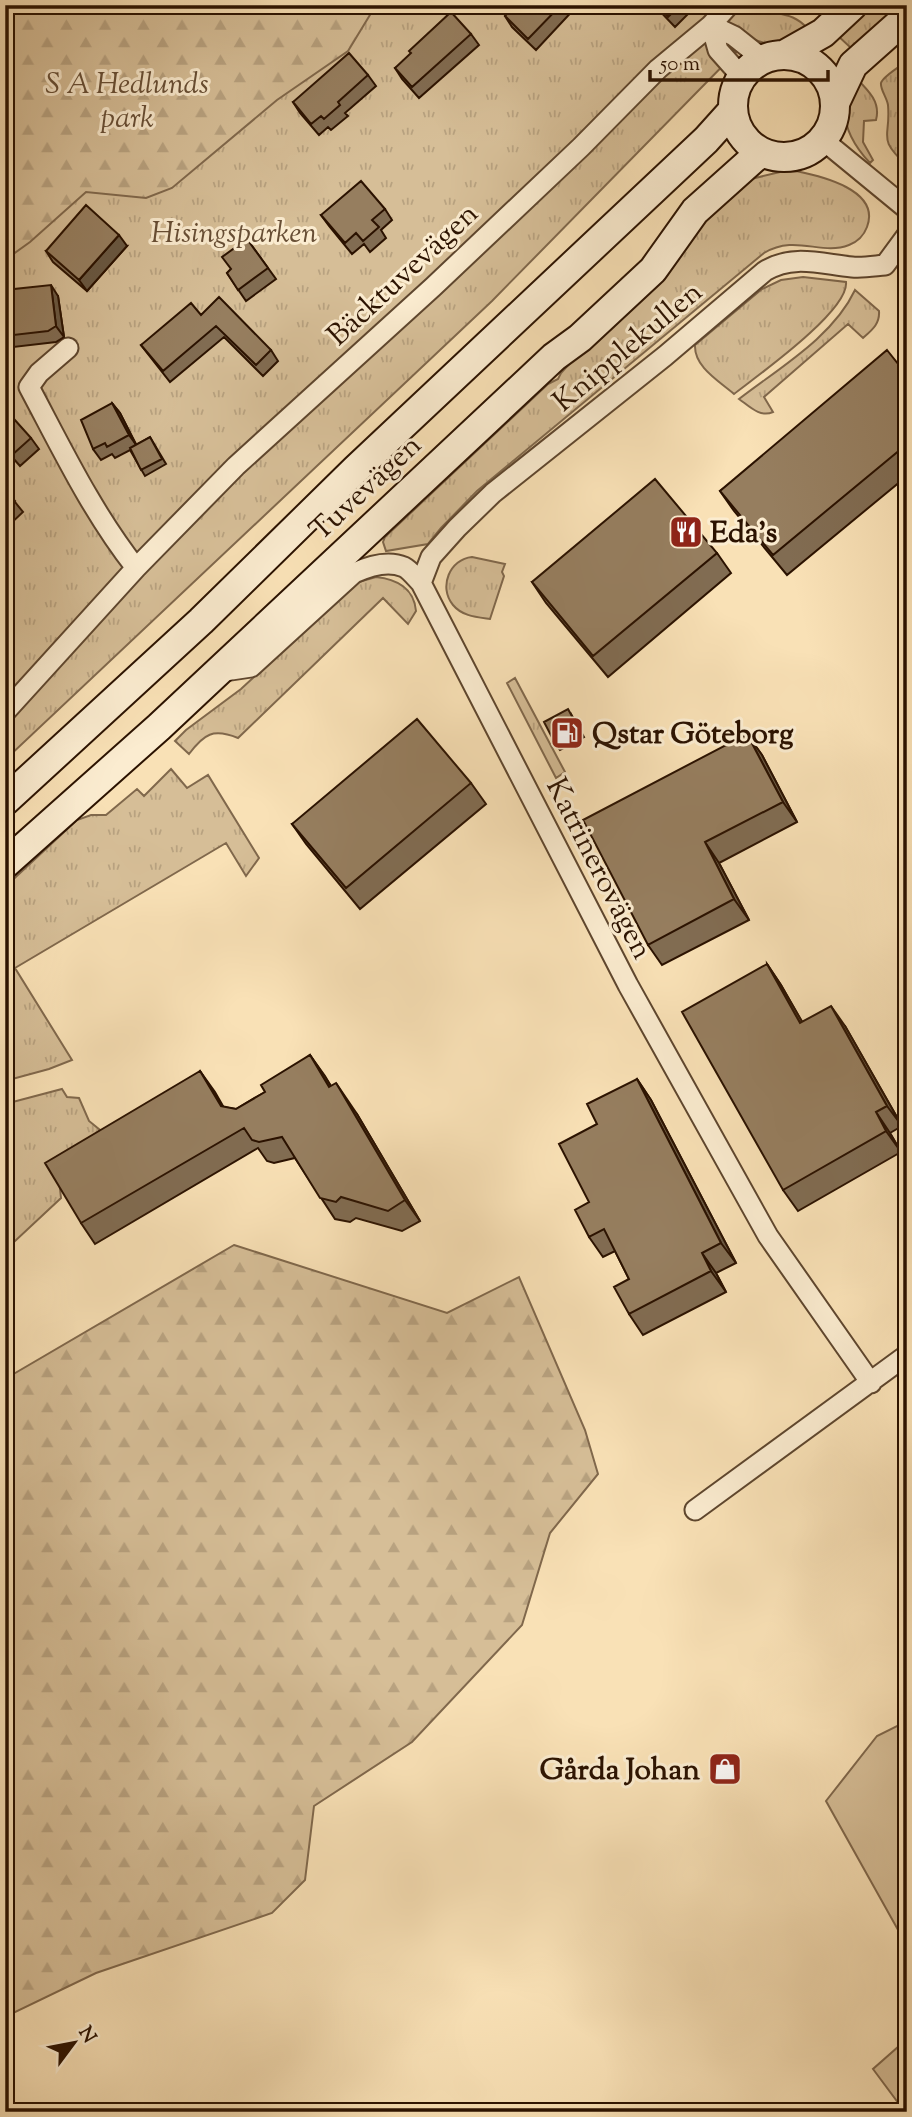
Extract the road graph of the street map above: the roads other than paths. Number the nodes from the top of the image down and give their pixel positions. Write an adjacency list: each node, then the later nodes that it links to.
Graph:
1 (729, 5): 4 (street, Bäcktuvevägen)
2 (853, 5): 5 (main road)
3 (907, 17): 7 (main road)
4 (711, 25): 5 (street); 6 (street); 14 (street, Bäcktuvevägen)
5 (774, 57): 6 (main road); 7 (main road)
6 (742, 77): 8 (main road, Tuvevägen)
7 (835, 103): 9 (main road)
8 (733, 110): 10 (main road); 18 (main road, Tuvevägen)
9 (823, 139): 10 (main road); 11 (street)
10 (761, 152): 16 (main road, Tuvevägen)
11 (907, 209)
12 (907, 235): 15 (street, Knipplekullen)
13 (68, 348): 14 (street)
14 (136, 568): 17 (street, Bäcktuvevägen)
15 (421, 583): 16 (street); 21 (street, Katrinerovägen)
16 (217, 672): 19 (main road, Tuvevägen)
17 (5, 712)
18 (5, 801)
19 (5, 864)
20 (907, 1355): 21 (street)
21 (871, 1383): 22 (street)
22 (695, 1510)

